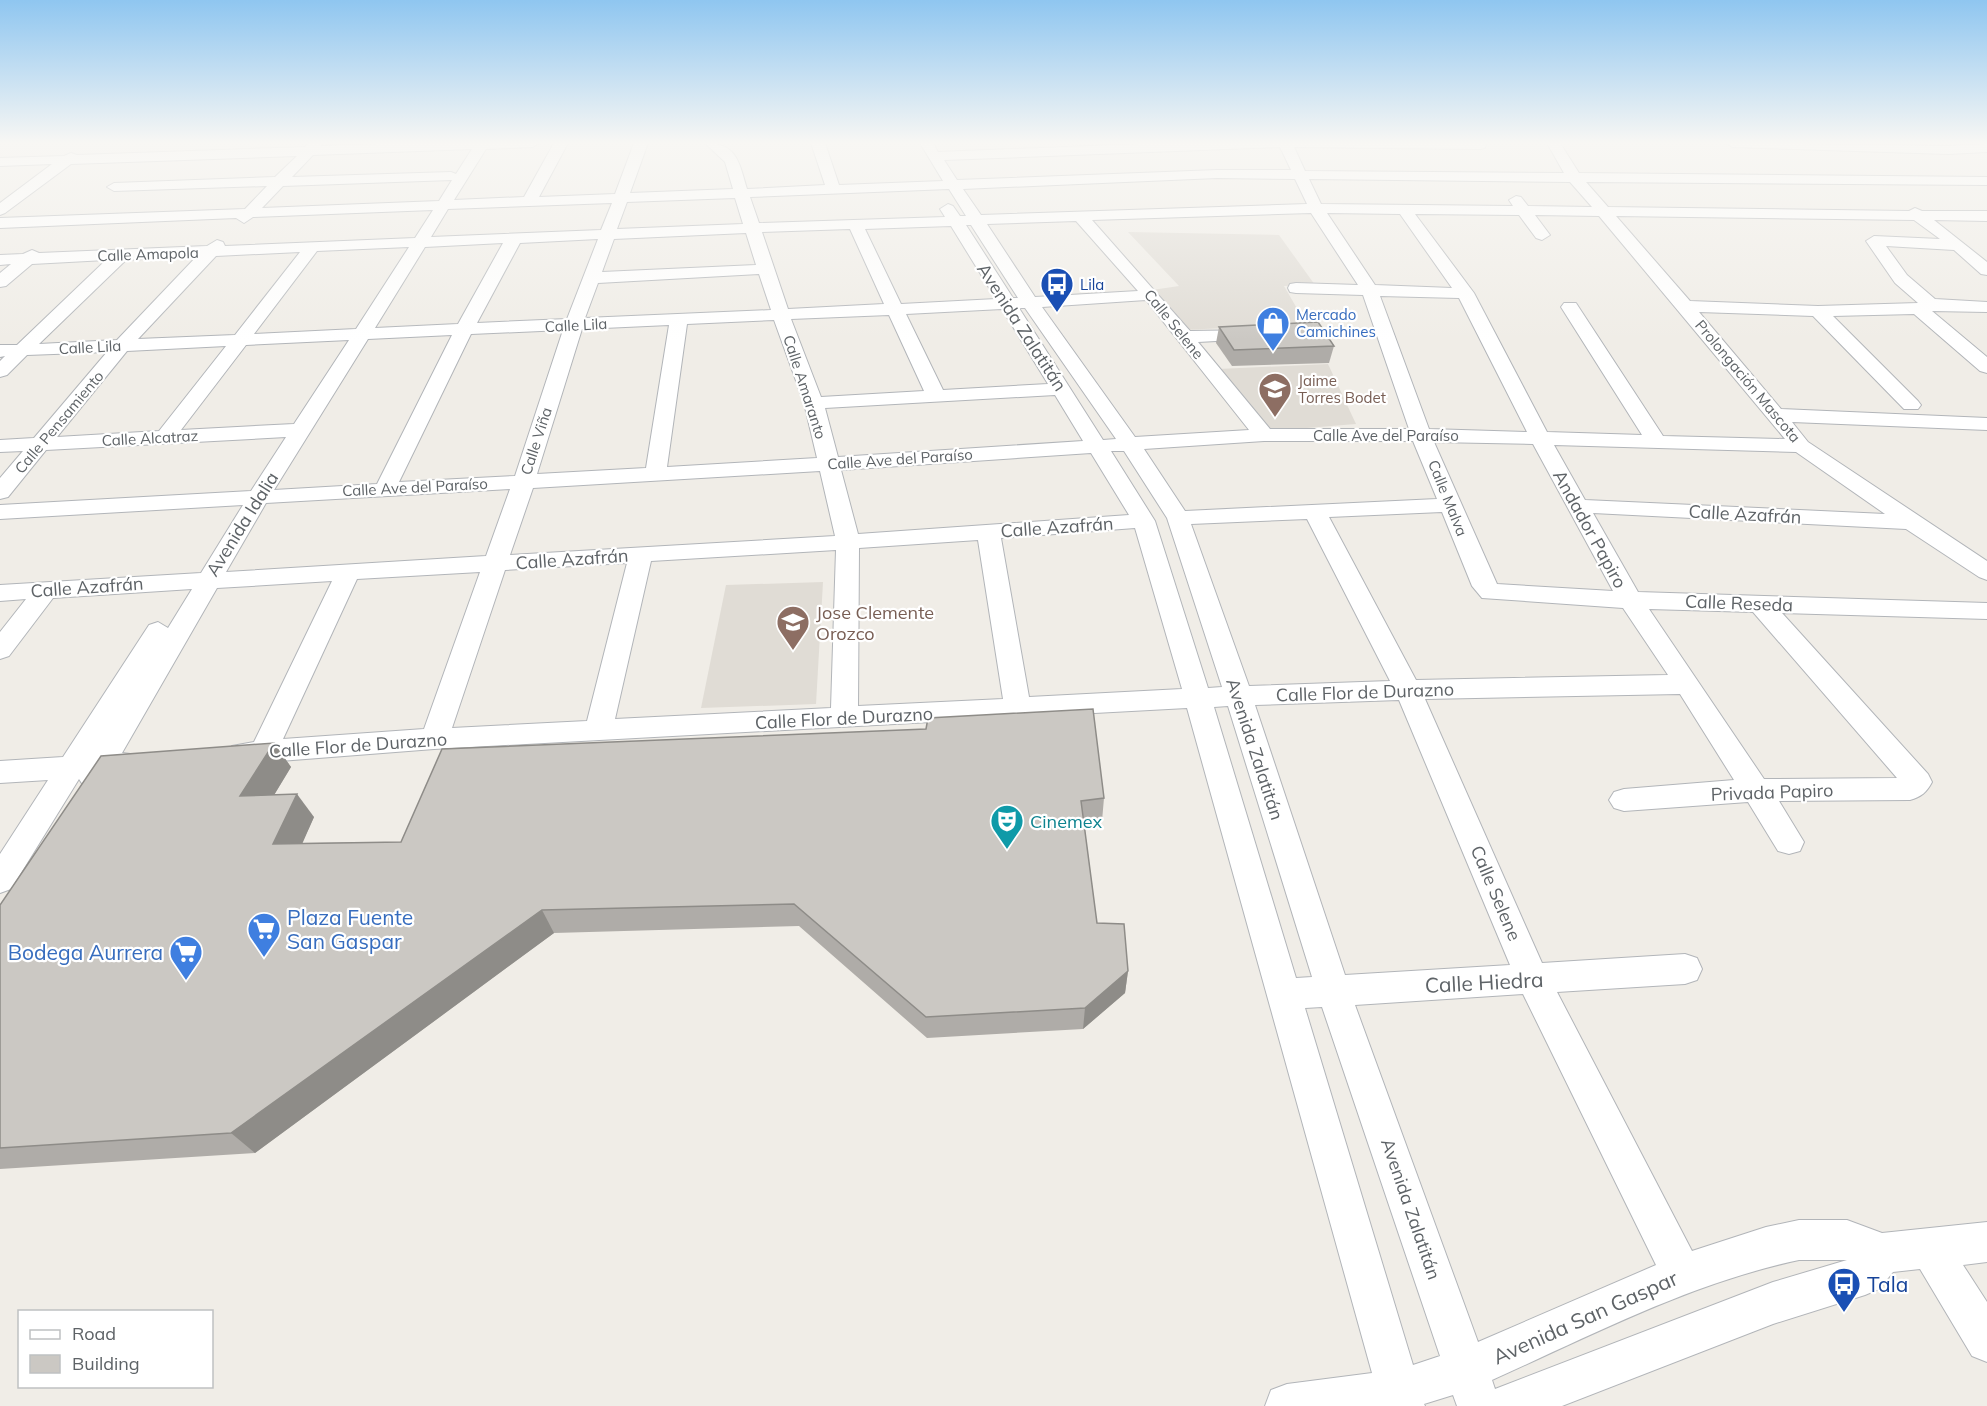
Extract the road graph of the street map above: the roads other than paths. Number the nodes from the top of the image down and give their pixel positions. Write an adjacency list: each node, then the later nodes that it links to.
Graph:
1 (1316, 208): 43 (street, Calle Malva)
2 (88, 209): 22 (street)
3 (255, 209): 17 (street, Calle Pensamiento)
4 (354, 209): 17 (street)
5 (437, 209): 31 (street, Avenida Idalia)
6 (618, 209): 28 (street, Calle Viña)
7 (746, 209): 26 (street, Calle Amaranto)
8 (958, 209): 23 (street, Avenida Zalatitán)
9 (1172, 209): 18 (street)
10 (1299, 209): 18 (street, Calle Amapola)
11 (1370, 209): 12 (street, Calle Amapola)
12 (1404, 209): 15 (street, Calle Amapola); 44 (street, Andador Papiro)
13 (1600, 209): 16 (street, Prolongación Mascota)
14 (1909, 209): 19 (street)
15 (1523, 210): 16 (street, Calle Amapola); 29 (street)
16 (1602, 211): 19 (street, Calle Amapola); 47 (street, Prolongación Mascota)
17 (250, 213): 22 (street); 34 (street, Calle Pensamiento)
18 (1177, 213): 20 (street, Calle Amapola); 27 (street)
19 (1918, 215): 21 (street, Calle Amapola); 32 (street)
20 (1080, 216): 23 (street, Calle Amapola); 45 (street, Calle Selene)
21 (1987, 216)
22 (75, 219): 24 (street); 36 (street)
23 (965, 220): 25 (street, Calle Amapola); 46 (street, Avenida Zalatitán)
24 (0, 223)
25 (856, 225): 26 (street, Calle Amapola); 51 (street)
26 (753, 228): 28 (street, Calle Amapola); 38 (street, Calle Amaranto)
27 (1196, 230)
28 (609, 235): 30 (street, Calle Amapola); 40 (street, Calle Viña)
29 (1542, 235)
30 (513, 240): 31 (street, Calle Amapola); 56 (street)
31 (414, 244): 33 (street, Calle Amapola); 58 (street, Avenida Idalia)
32 (1958, 245): 39 (street); 48 (street)
33 (312, 248): 34 (street, Calle Amapola); 60 (street)
34 (210, 251): 35 (street, Calle Amapola); 61 (street, Calle Pensamiento)
35 (121, 255): 36 (street, Calle Amapola); 62 (street)
36 (28, 259): 37 (street, Calle Amapola); 41 (street)
37 (0, 260)
38 (766, 269): 40 (street); 53 (street, Calle Amaranto)
39 (1987, 270)
40 (592, 278): 55 (street, Calle Viña)
41 (0, 282)
42 (1296, 288): 43 (street)
43 (1369, 289): 44 (street); 74 (street, Calle Malva)
44 (1465, 292): 76 (street, Andador Papiro)
45 (1151, 295): 46 (street, Calle Lila); 59 (street, Calle Selene)
46 (1019, 304): 51 (street, Calle Lila); 66 (street, Avenida Zalatitán); 78 (street, Avenida Zalatitán)
47 (1685, 306): 52 (street); 70 (street, Prolongación Mascota)
48 (1924, 306): 50 (street); 52 (street); 64 (street)
49 (1570, 307): 77 (street)
50 (1987, 307)
51 (895, 310): 53 (street, Calle Lila); 67 (street)
52 (1818, 311): 69 (street)
53 (781, 315): 54 (street, Calle Lila); 68 (street, Calle Amaranto)
54 (679, 320): 55 (street, Calle Lila); 84 (street)
55 (574, 325): 56 (street, Calle Lila); 85 (street, Calle Viña)
56 (464, 330): 58 (street, Calle Lila); 86 (street)
57 (1269, 333): 59 (street)
58 (355, 335): 60 (street, Calle Lila); 72 (street, Avenida Idalia)
59 (1185, 337): 73 (street, Calle Selene)
60 (240, 340): 61 (street, Calle Lila); 75 (street)
61 (122, 345): 62 (street, Calle Lila); 79 (street, Calle Pensamiento)
62 (22, 350): 63 (street, Calle Lila); 65 (street)
63 (0, 351)
64 (1987, 368)
65 (0, 371)
66 (1062, 390): 67 (street); 81 (street, Avenida Zalatitán)
67 (936, 396): 68 (street)
68 (814, 403): 83 (street, Calle Amaranto)
69 (1911, 405)
70 (1774, 415): 71 (street); 82 (street, Prolongación Mascota)
71 (1987, 424)
72 (293, 430): 75 (street, Calle Alcatraz); 88 (street, Avenida Idalia)
73 (1264, 435): 74 (street, Calle Ave del Paraíso); 78 (street, Calle Ave del Paraíso)
74 (1421, 435): 76 (street, Calle Ave del Paraíso); 89 (street, Calle Malva)
75 (165, 437): 79 (street, Calle Alcatraz)
76 (1540, 438): 77 (street, Calle Ave del Paraíso); 90 (street, Andador Papiro)
77 (1657, 442): 82 (street, Calle Ave del Paraíso)
78 (1129, 443): 81 (street, Calle Ave del Paraíso); 93 (street, Avenida Zalatitán)
79 (40, 444): 80 (street, Calle Alcatraz); 87 (street, Calle Pensamiento)
80 (0, 446)
81 (1097, 446): 83 (street, Calle Ave del Paraíso); 94 (street, Avenida Zalatitán)
82 (1801, 446): 95 (street, Prolongación Mascota)
83 (830, 464): 84 (street, Calle Ave del Paraíso); 97 (street, Calle Amaranto)
84 (656, 472): 85 (street, Calle Ave del Paraíso)
85 (524, 481): 86 (street, Calle Ave del Paraíso); 99 (street, Calle Viña)
86 (385, 489): 88 (street, Calle Ave del Paraíso)
87 (0, 492)
88 (251, 497): 92 (street, Calle Ave del Paraíso); 102 (street, Avenida Idalia)
89 (1450, 505): 91 (street); 104 (street, Calle Malva)
90 (1579, 506): 95 (street, Calle Azafrán); 106 (street, Andador Papiro)
91 (1314, 510): 93 (street); 111 (street, Calle Selene)
92 (0, 512)
93 (1178, 518): 112 (street, Avenida Zalatitán)
94 (1144, 521): 96 (street, Calle Azafrán); 113 (street, Avenida Zalatitán)
95 (1911, 522): 101 (street, Prolongación Mascota)
96 (988, 532): 97 (street, Calle Azafrán); 114 (street)
97 (848, 542): 98 (street, Calle Azafrán); 115 (street, Calle Amaranto)
98 (641, 554): 99 (street, Calle Azafrán); 116 (street)
99 (495, 563): 100 (street, Calle Azafrán); 117 (street, Calle Viña)
100 (348, 572): 102 (street, Calle Azafrán); 118 (street)
101 (1987, 572)
102 (199, 580): 103 (street, Calle Azafrán); 121 (street, Avenida Idalia); 122 (street, Avenida Idalia)
103 (47, 589): 105 (street, Calle Azafrán); 109 (street)
104 (1491, 592): 106 (street, Calle Reseda)
105 (0, 593)
106 (1630, 600): 107 (street, Calle Reseda); 110 (street, Andador Papiro)
107 (1760, 604): 108 (street, Calle Reseda); 124 (street, Privada Papiro)
108 (1987, 611)
109 (0, 650)
110 (1688, 684): 111 (street, Calle Flor de Durazno); 124 (street, Andador Papiro)
111 (1408, 690): 112 (street, Calle Flor de Durazno); 130 (street, Calle Selene)
112 (1239, 697): 113 (street, Calle Flor de Durazno); 131 (street, Avenida Zalatitán)
113 (1198, 698): 114 (street, Calle Flor de Durazno); 132 (street, Avenida Zalatitán)
114 (1018, 709): 115 (street, Calle Flor de Durazno)
115 (844, 718): 116 (street, Calle Flor de Durazno)
116 (598, 731): 117 (street, Calle Flor de Durazno)
117 (434, 739): 118 (street, Calle Flor de Durazno)
118 (263, 752): 119 (street, Calle Flor de Durazno)
119 (217, 756)
120 (158, 760): 121 (street)
121 (100, 765): 122 (street); 125 (street, Avenida Idalia)
122 (70, 767): 123 (street); 128 (street, Avenida Idalia)
123 (0, 772)
124 (1755, 790): 126 (street, Privada Papiro); 127 (street, Andador Papiro)
125 (82, 794)
126 (1624, 800)
127 (1789, 842)
128 (0, 880)
129 (1685, 969): 130 (street, Calle Hiedra)
130 (1533, 980): 131 (street, Calle Hiedra); 136 (street, Calle Selene)
131 (1333, 990): 132 (street, Calle Hiedra); 138 (street, Avenida Zalatitán)
132 (1283, 994): 139 (street, Avenida Zalatitán)
133 (1987, 1242): 134 (street, Avenida San Gaspar)
134 (1930, 1248): 135 (street, Avenida San Gaspar); 137 (street)
135 (1882, 1253): 136 (street, Avenida San Gaspar); 141 (street)
136 (1682, 1274): 138 (street, Avenida San Gaspar)
137 (1987, 1341)
138 (1473, 1388): 139 (street, Avenida San Gaspar)
139 (1400, 1398): 140 (street, Avenida San Gaspar)
140 (1287, 1406)
141 (1506, 1406)

